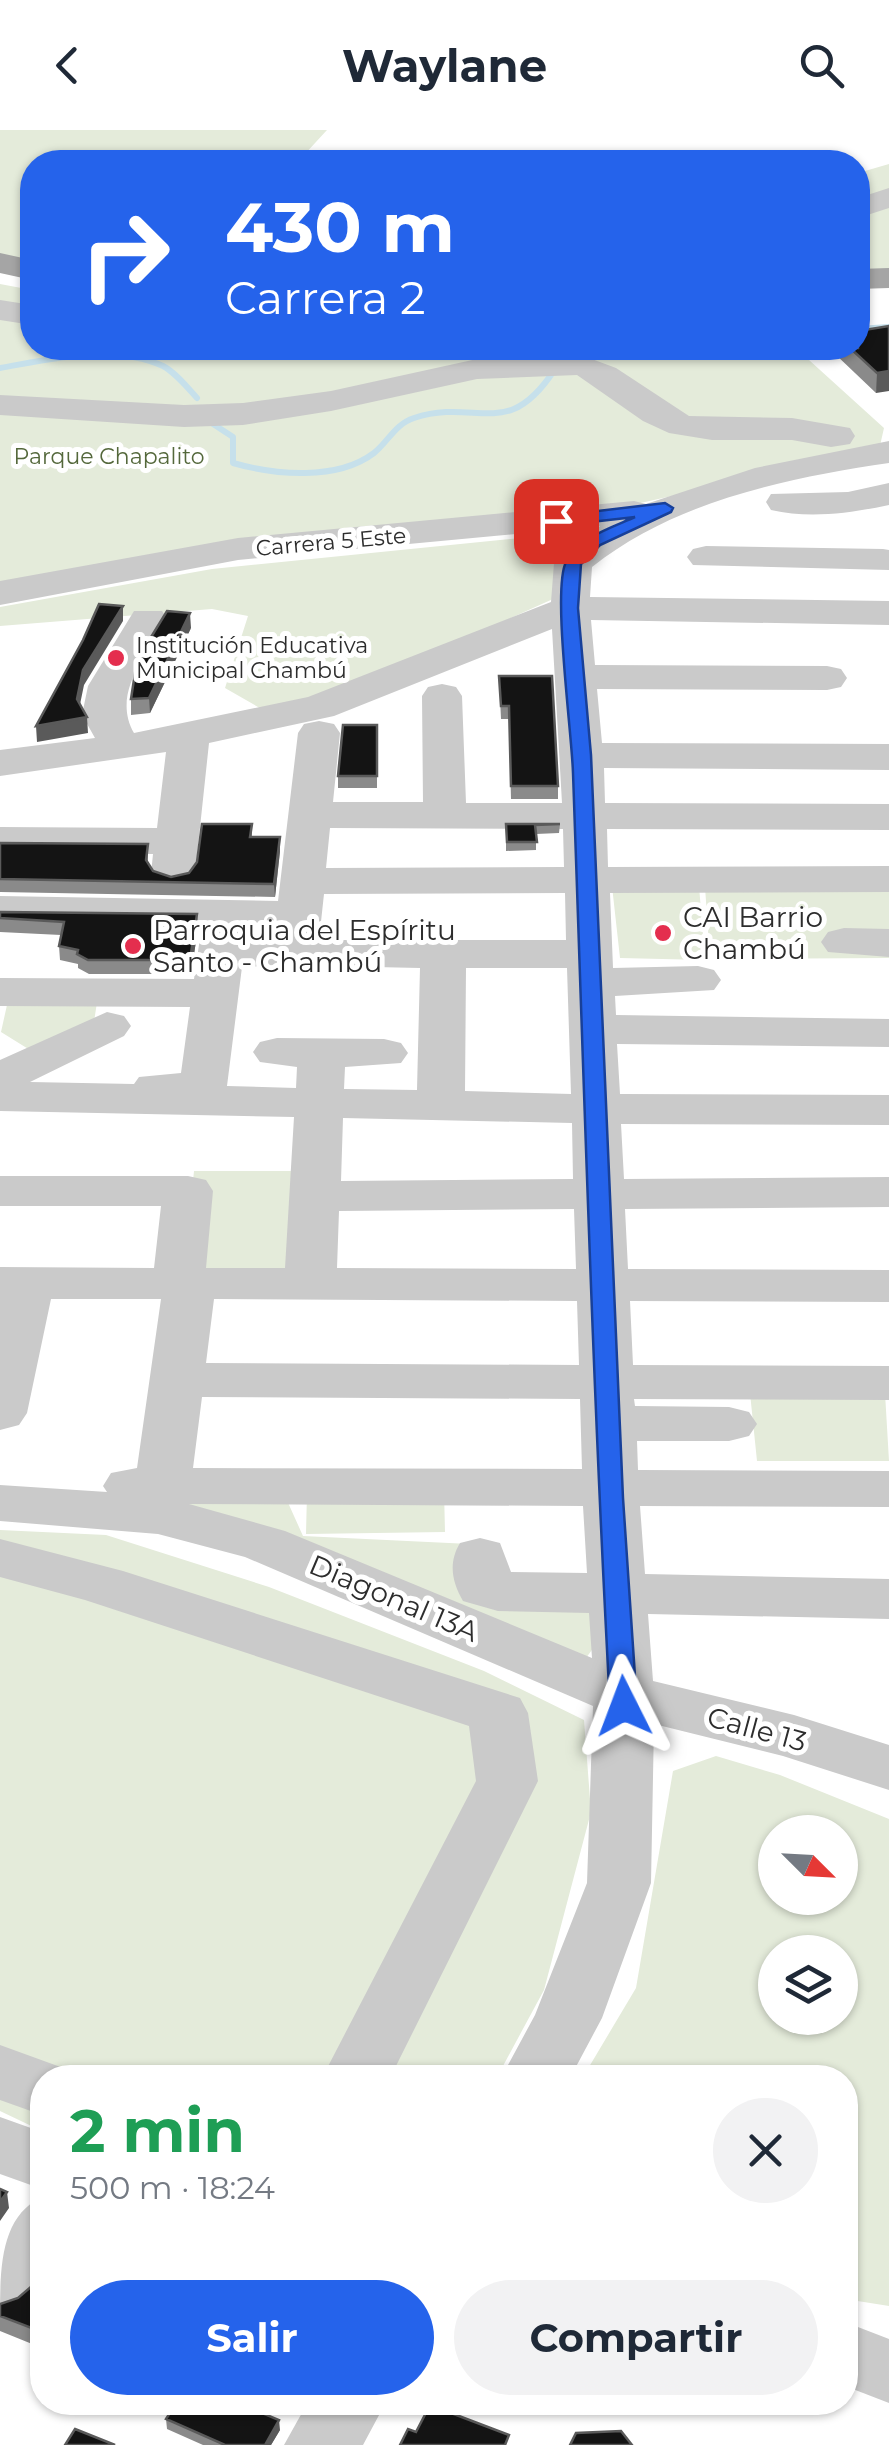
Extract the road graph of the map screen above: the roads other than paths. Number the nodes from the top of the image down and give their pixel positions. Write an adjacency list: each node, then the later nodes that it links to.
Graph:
1 (0, 404): 4 (street)
2 (0, 418): 3 (street)
3 (0, 435)
4 (871, 442): 7 (street)
5 (889, 494): 6 (street)
6 (784, 502)
7 (665, 508): 10 (street, Carrera 5 Este); 11 (street)
8 (706, 557): 9 (street)
9 (884, 562)
10 (0, 593)
11 (570, 608): 12 (street); 14 (street); 18 (street)
12 (889, 613)
13 (148, 619): 19 (street)
14 (576, 677): 15 (street); 20 (street)
15 (827, 678)
16 (442, 696): 24 (street)
17 (320, 733): 23 (street)
18 (190, 736): 19 (street); 28 (street)
19 (121, 747): 22 (street)
20 (582, 755): 21 (street); 25 (street)
21 (889, 756)
22 (0, 762)
23 (309, 815): 24 (street); 31 (street)
24 (445, 815): 25 (street)
25 (584, 815): 26 (street); 30 (street)
26 (889, 817)
27 (0, 840): 28 (street)
28 (177, 840): 33 (street)
29 (889, 880): 30 (street)
30 (586, 881): 31 (street); 40 (street)
31 (301, 896): 33 (street); 37 (street)
32 (0, 909): 33 (street)
33 (169, 910)
34 (62, 940): 38 (street)
35 (844, 942): 36 (street)
36 (889, 943)
37 (444, 954): 40 (street); 48 (street)
38 (0, 955)
39 (698, 980): 40 (street)
40 (591, 989): 43 (street); 49 (street)
41 (0, 992): 42 (street)
42 (150, 1021): 45 (street); 45 (street)
43 (889, 1033)
44 (384, 1053): 47 (street)
45 (9, 1065)
46 (0, 1096): 47 (street)
47 (319, 1104): 48 (street); 54 (street)
48 (441, 1104): 49 (street)
49 (596, 1109): 50 (street); 53 (street)
50 (889, 1110)
51 (0, 1191): 56 (street)
52 (889, 1192): 53 (street)
53 (600, 1194): 54 (street); 58 (street)
54 (314, 1196): 57 (street)
55 (14, 1283): 56 (street); 63 (street)
56 (184, 1283): 57 (street); 60 (street)
57 (310, 1284): 58 (street)
58 (604, 1284): 59 (street); 62 (street)
59 (889, 1286)
60 (176, 1380): 62 (street); 68 (street)
61 (889, 1383): 62 (street)
62 (609, 1402): 64 (street); 66 (street)
63 (0, 1413)
64 (728, 1424)
65 (0, 1483): 68 (street)
66 (612, 1489): 67 (street); 68 (street); 72 (street)
67 (889, 1489)
68 (161, 1501): 69 (street); 74 (street, Diagonal 13A)
69 (0, 1502)
70 (480, 1556): 72 (street)
71 (0, 1558): 76 (street)
72 (617, 1591): 73 (street); 74 (street)
73 (889, 1599)
74 (624, 1695): 75 (street, Calle 13); 77 (street)
75 (889, 1768)
76 (363, 2065)
77 (541, 2065)
78 (0, 2072): 79 (street)
79 (30, 2083)
80 (0, 2144): 81 (street)
81 (30, 2156)
82 (30, 2244): 83 (street)
83 (0, 2289)
84 (858, 2359): 85 (street)
85 (889, 2372)
86 (340, 2415): 87 (street)
87 (322, 2445)

